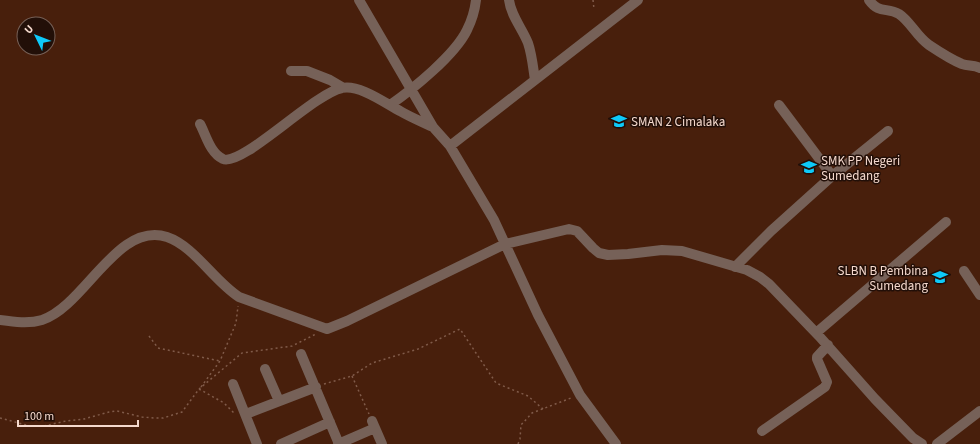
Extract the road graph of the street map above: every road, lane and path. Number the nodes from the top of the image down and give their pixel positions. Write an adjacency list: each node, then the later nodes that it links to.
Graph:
1 (359, 0): 12 (street)
2 (476, 0): 12 (street)
3 (509, 0): 10 (street)
4 (593, 0): 7 (path)
5 (638, 0): 10 (street)
6 (869, 0): 8 (street)
7 (594, 9)
8 (980, 68)
9 (291, 71): 11 (street)
10 (535, 80): 18 (street)
11 (342, 87): 13 (street); 15 (street)
12 (411, 89): 13 (street); 16 (street)
13 (390, 105): 16 (street)
14 (779, 105): 19 (street)
15 (200, 124)
16 (433, 127): 18 (street)
17 (888, 131): 19 (street)
18 (450, 146): 21 (street)
19 (831, 177): 22 (street)
20 (946, 222): 28 (street)
21 (505, 244): 22 (street); 27 (street); 38 (street)
22 (735, 267): 28 (street)
23 (964, 271): 24 (street)
24 (980, 295)
25 (239, 297): 26 (street); 27 (street); 32 (path)
26 (0, 320)
27 (327, 329): 37 (path)
28 (816, 333): 30 (street)
29 (149, 336): 32 (path)
30 (828, 345): 47 (street); 54 (street)
31 (301, 354): 36 (street)
32 (220, 361): 37 (path)
33 (266, 369): 39 (street)
34 (352, 376): 36 (path); 40 (path); 46 (path)
35 (232, 384): 43 (street)
36 (316, 387): 39 (street); 45 (street)
37 (199, 389): 42 (path); 44 (path)
38 (580, 395): 40 (path); 53 (street)
39 (279, 401): 43 (street)
40 (542, 409): 52 (path)
41 (980, 411): 55 (street)
42 (234, 413)
43 (246, 414): 49 (street)
44 (0, 418)
45 (327, 424): 48 (street); 50 (street)
46 (373, 424): 48 (street); 51 (street)
47 (762, 431)
48 (335, 443)
49 (258, 444)
50 (281, 444)
51 (382, 444)
52 (518, 444)
53 (616, 444)
54 (922, 444)
55 (937, 444)

